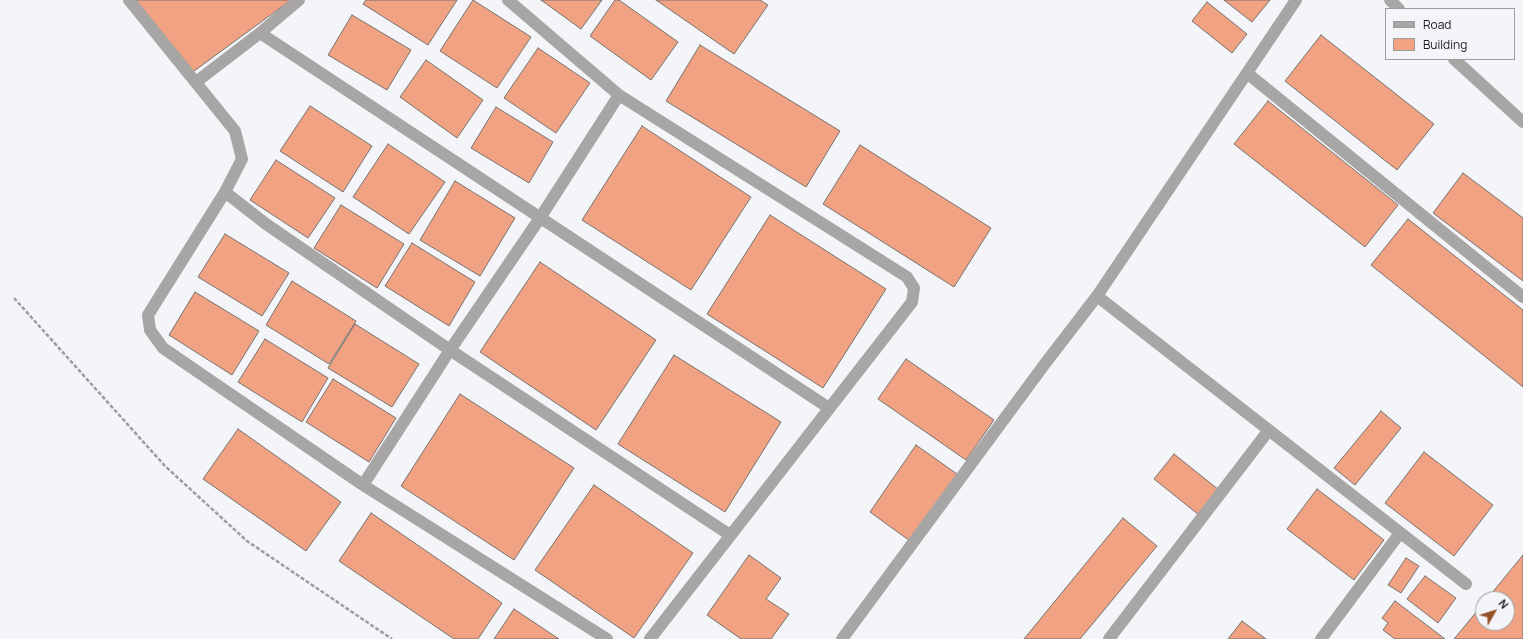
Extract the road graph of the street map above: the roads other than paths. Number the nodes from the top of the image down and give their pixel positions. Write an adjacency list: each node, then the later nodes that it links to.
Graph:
1 (129, 0): 10 (street)
2 (299, 0): 7 (street)
3 (508, 0): 11 (street)
4 (1296, 0): 9 (street)
5 (1390, 0): 6 (street)
6 (1398, 8)
7 (260, 33): 10 (street); 14 (street)
8 (1455, 60): 12 (street)
9 (1246, 72): 15 (street); 16 (street)
10 (196, 82): 13 (street)
11 (619, 95): 14 (street); 18 (street)
12 (1523, 122)
13 (225, 192): 17 (street); 20 (street)
14 (540, 218): 17 (street); 18 (street)
15 (1097, 296): 19 (street); 26 (street)
16 (1523, 297)
17 (450, 350): 20 (street); 22 (street)
18 (830, 408): 22 (street)
19 (1268, 430): 21 (street); 27 (street)
20 (363, 485): 24 (street)
21 (1400, 533): 23 (street); 28 (street)
22 (730, 536): 25 (street)
23 (1466, 584)
24 (607, 639)
25 (650, 639)
26 (842, 639)
27 (1109, 639)
28 (1321, 639)

